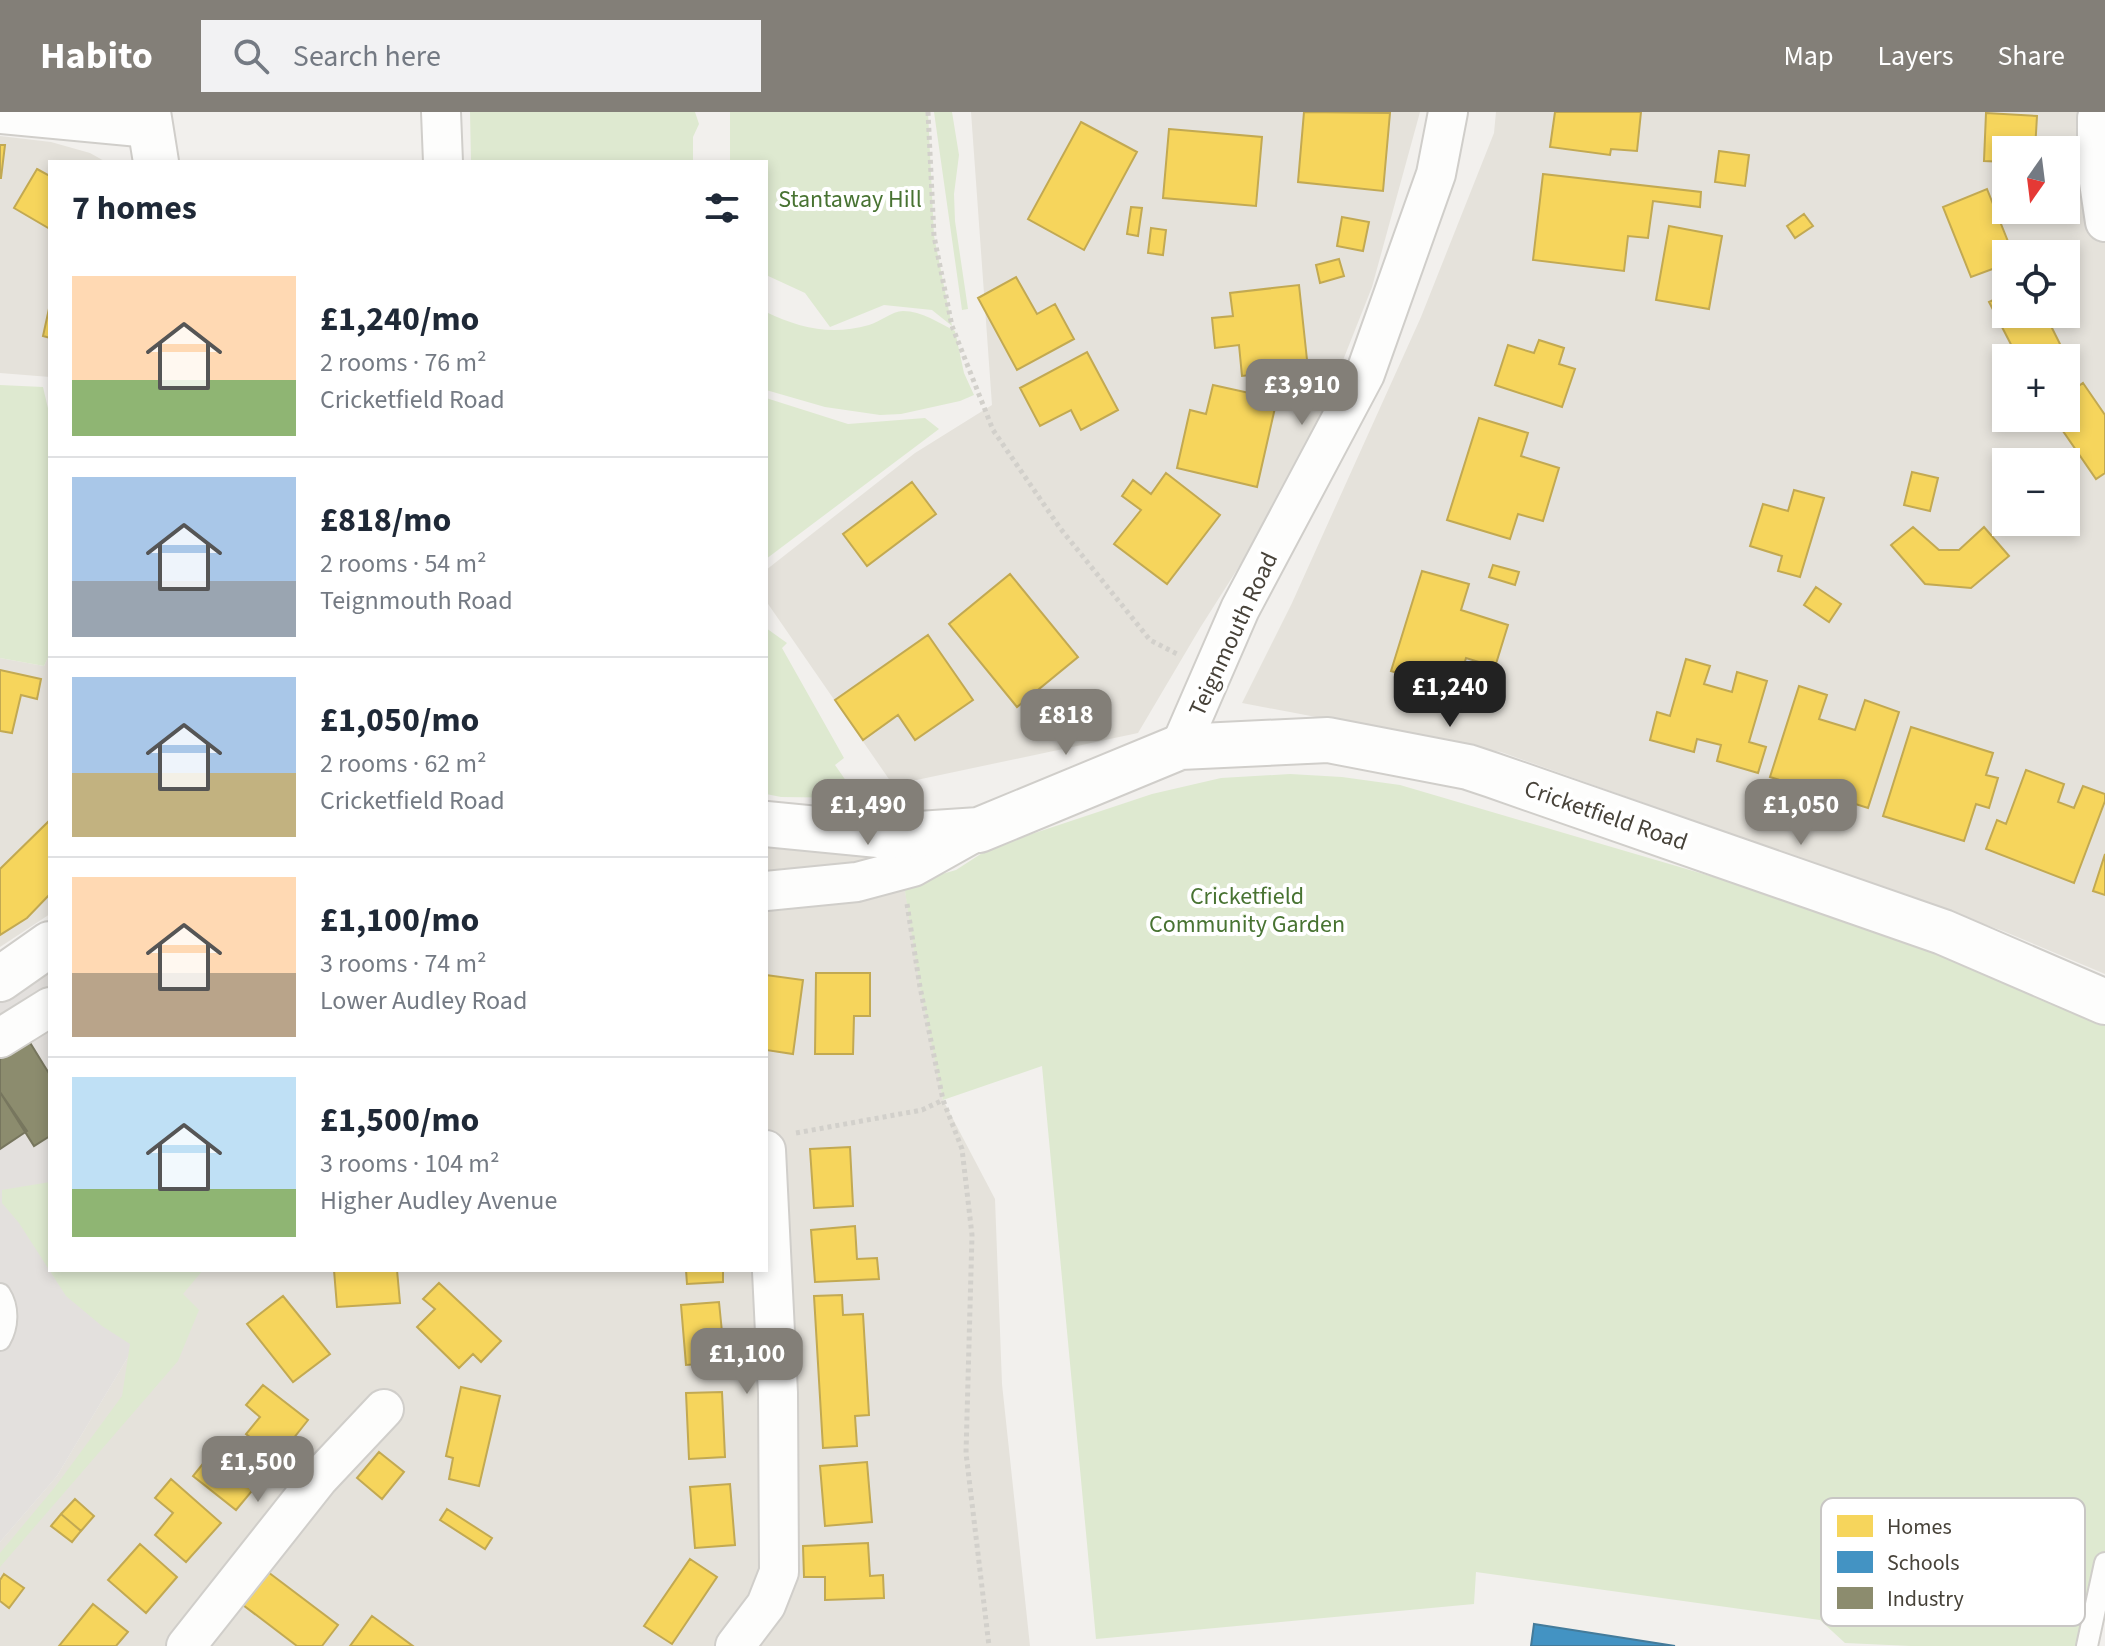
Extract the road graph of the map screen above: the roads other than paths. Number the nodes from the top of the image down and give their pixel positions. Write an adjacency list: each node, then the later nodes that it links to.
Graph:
1 (441, 112): 6 (street)
2 (1448, 112): 8 (street, Teignmouth Road)
3 (2100, 112): 7 (street)
4 (0, 114): 5 (street)
5 (151, 134)
6 (443, 160)
7 (2105, 222)
8 (1180, 747): 10 (street, Teignmouth Road); 12 (street, Cricketfield Road)
9 (768, 824): 10 (street)
10 (979, 830): 11 (street, Teignmouth Road)
11 (768, 891)
12 (2105, 1002)
13 (48, 1008): 14 (street)
14 (0, 1038)
15 (768, 1190): 21 (street)
16 (0, 1294): 17 (lane)
17 (0, 1340)
18 (384, 1409): 20 (street)
19 (2105, 1563): 22 (lane)
20 (192, 1644)
21 (735, 1646)
22 (2087, 1646)

